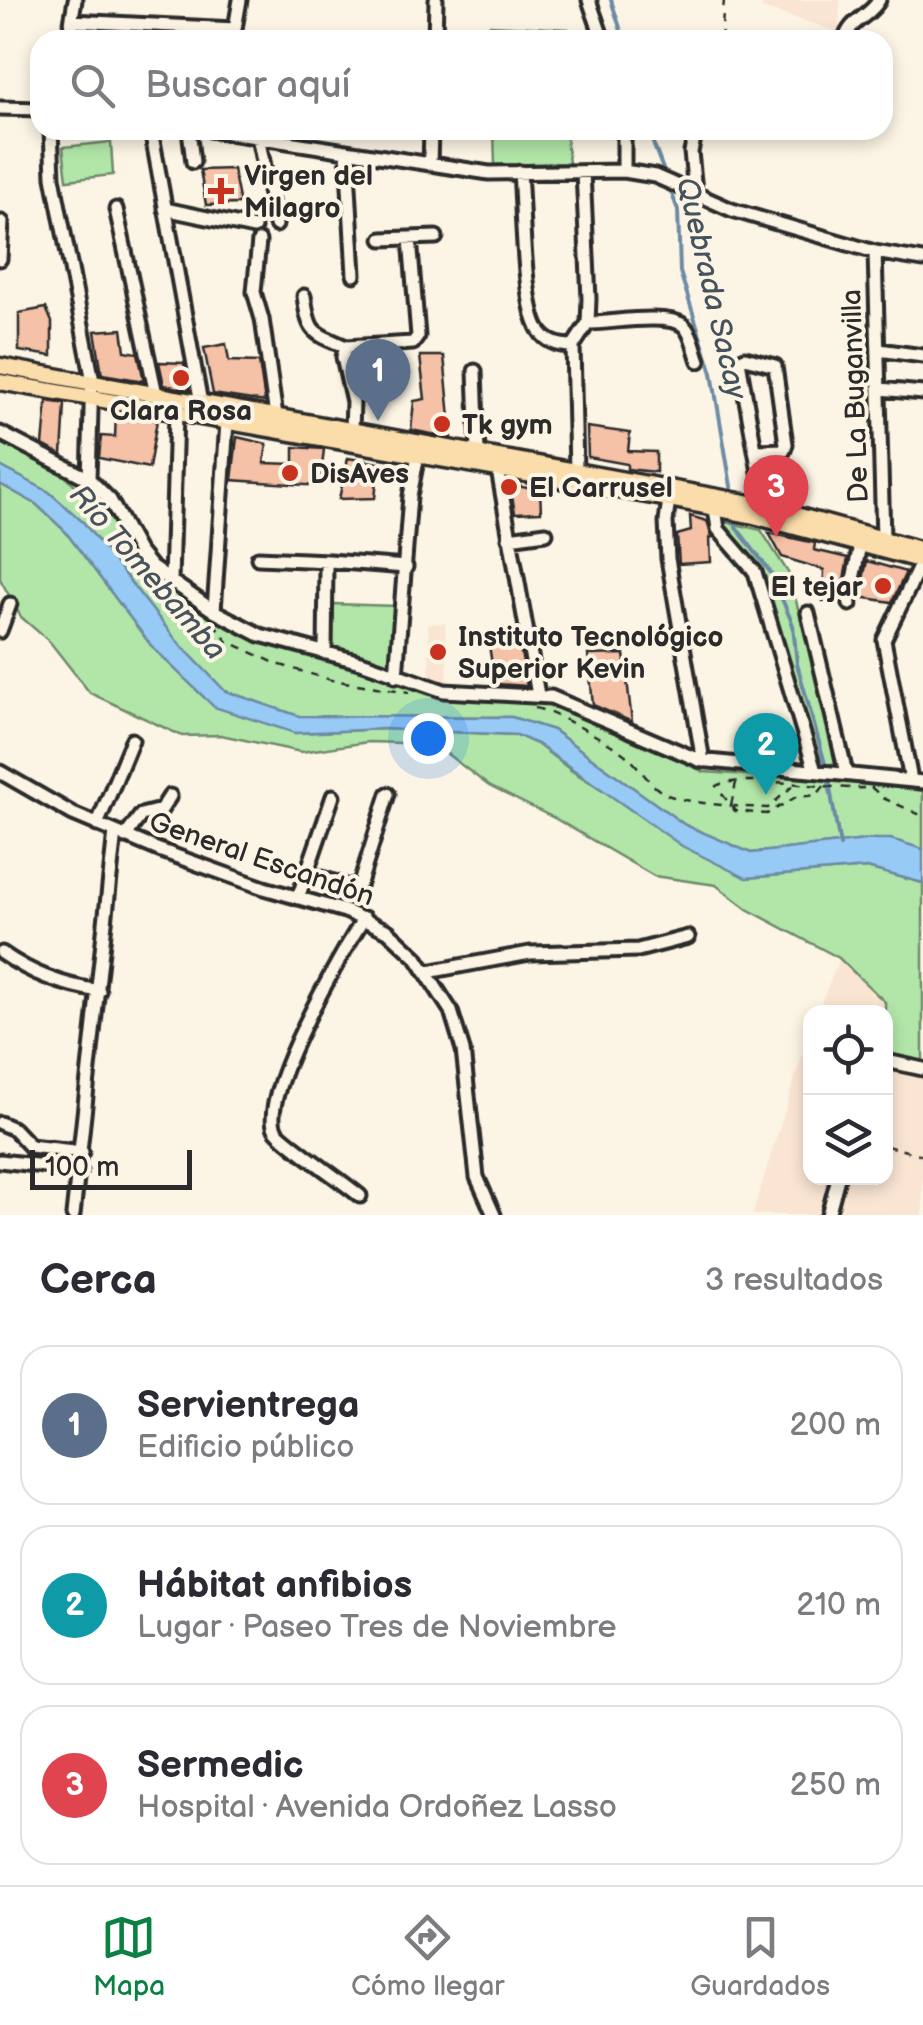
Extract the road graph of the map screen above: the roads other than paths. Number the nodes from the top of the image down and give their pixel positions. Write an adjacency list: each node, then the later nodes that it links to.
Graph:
1 (75, 0): 6 (street)
2 (240, 0): 9 (street)
3 (436, 0): 10 (street)
4 (589, 0): 11 (street)
5 (878, 0): 12 (street)
6 (72, 22): 7 (street); 8 (street)
7 (70, 30)
8 (180, 30)
9 (235, 30)
10 (435, 30)
11 (600, 30)
12 (849, 30)
13 (0, 108): 14 (street)
14 (30, 110)
15 (52, 140): 52 (street)
16 (153, 140): 31 (street)
17 (191, 140): 24 (street)
18 (259, 140): 33 (street)
19 (277, 140): 23 (street)
20 (431, 140): 25 (street)
21 (624, 140): 26 (street)
22 (694, 140): 29 (street)
23 (346, 151): 25 (street); 40 (street)
24 (194, 162)
25 (430, 164): 27 (street)
26 (624, 171): 28 (street); 29 (street)
27 (520, 172): 28 (street); 43 (street)
28 (583, 172): 42 (street)
29 (690, 189): 37 (street)
30 (116, 209): 54 (street)
31 (165, 209): 55 (street); 57 (street)
32 (2, 222): 38 (street)
33 (276, 226)
34 (436, 237): 35 (street)
35 (410, 238): 36 (street); 44 (street)
36 (382, 239)
37 (874, 252): 39 (street); 45 (street, De La Buganvilla)
38 (0, 259)
39 (923, 260)
40 (354, 275)
41 (304, 296): 44 (street)
42 (588, 323): 43 (street); 47 (street)
43 (572, 346): 65 (street)
44 (346, 348): 60 (street)
45 (878, 350): 46 (street); 51 (street, De La Buganvilla)
46 (923, 356)
47 (699, 361)
48 (0, 366): 52 (main road)
49 (475, 371): 62 (street)
50 (0, 382): 52 (main road)
51 (880, 388): 53 (street); 72 (street, De La Buganvilla)
52 (92, 390): 54 (main road); 56 (main road); 66 (street)
53 (923, 393)
54 (156, 394): 55 (main road)
55 (200, 403): 57 (main road)
56 (176, 413): 58 (main road); 79 (street)
57 (276, 416): 60 (main road)
58 (228, 422): 60 (main road); 82 (street)
59 (0, 433): 66 (street)
60 (356, 445): 62 (main road); 63 (main road)
61 (757, 451): 61 (street); 69 (street)
62 (478, 453): 65 (main road)
63 (418, 455): 64 (main road); 78 (street)
64 (498, 470): 67 (main road); 71 (street)
65 (576, 470): 68 (main road)
66 (89, 479): 79 (street)
67 (669, 498): 68 (main road); 89 (street)
68 (713, 501): 69 (main road); 90 (street)
69 (758, 508): 72 (main road); 73 (main road)
70 (546, 534): 71 (street)
71 (509, 538): 87 (street)
72 (883, 538): 74 (main road)
73 (860, 545): 77 (main road); 81 (street)
74 (923, 550)
75 (258, 558): 76 (street)
76 (329, 561): 78 (street); 85 (street)
77 (922, 561): 93 (street)
78 (406, 567): 86 (street)
79 (170, 581): 82 (street)
80 (10, 604): 84 (street)
81 (850, 604)
82 (214, 611): 85 (street)
83 (808, 613): 92 (street)
84 (0, 630)
85 (325, 653): 86 (street)
86 (396, 676): 87 (street)
87 (538, 695): 89 (street)
88 (132, 740): 97 (street)
89 (703, 762): 90 (street)
90 (823, 771): 92 (street)
91 (0, 772): 97 (street, General Escandón)
92 (846, 773): 93 (street)
93 (917, 781)
94 (388, 794): 99 (street)
95 (170, 796): 98 (street)
96 (333, 796): 99 (street)
97 (97, 825): 98 (street, General Escandón)
98 (120, 834): 100 (street, General Escandón); 105 (street)
99 (307, 872): 100 (street)
100 (298, 898): 101 (street, General Escandón)
101 (364, 918): 104 (street, General Escandón); 113 (street)
102 (688, 937): 104 (street)
103 (2, 953): 105 (street)
104 (427, 972): 115 (street, General Escandón)
105 (99, 991): 109 (street)
106 (893, 1063): 107 (street)
107 (923, 1069)
108 (0, 1123): 109 (street)
109 (82, 1152): 111 (street)
110 (0, 1161): 111 (street)
111 (80, 1170): 114 (street)
112 (836, 1185): 116 (street)
113 (360, 1196)
114 (74, 1215)
115 (494, 1215)
116 (828, 1215)

